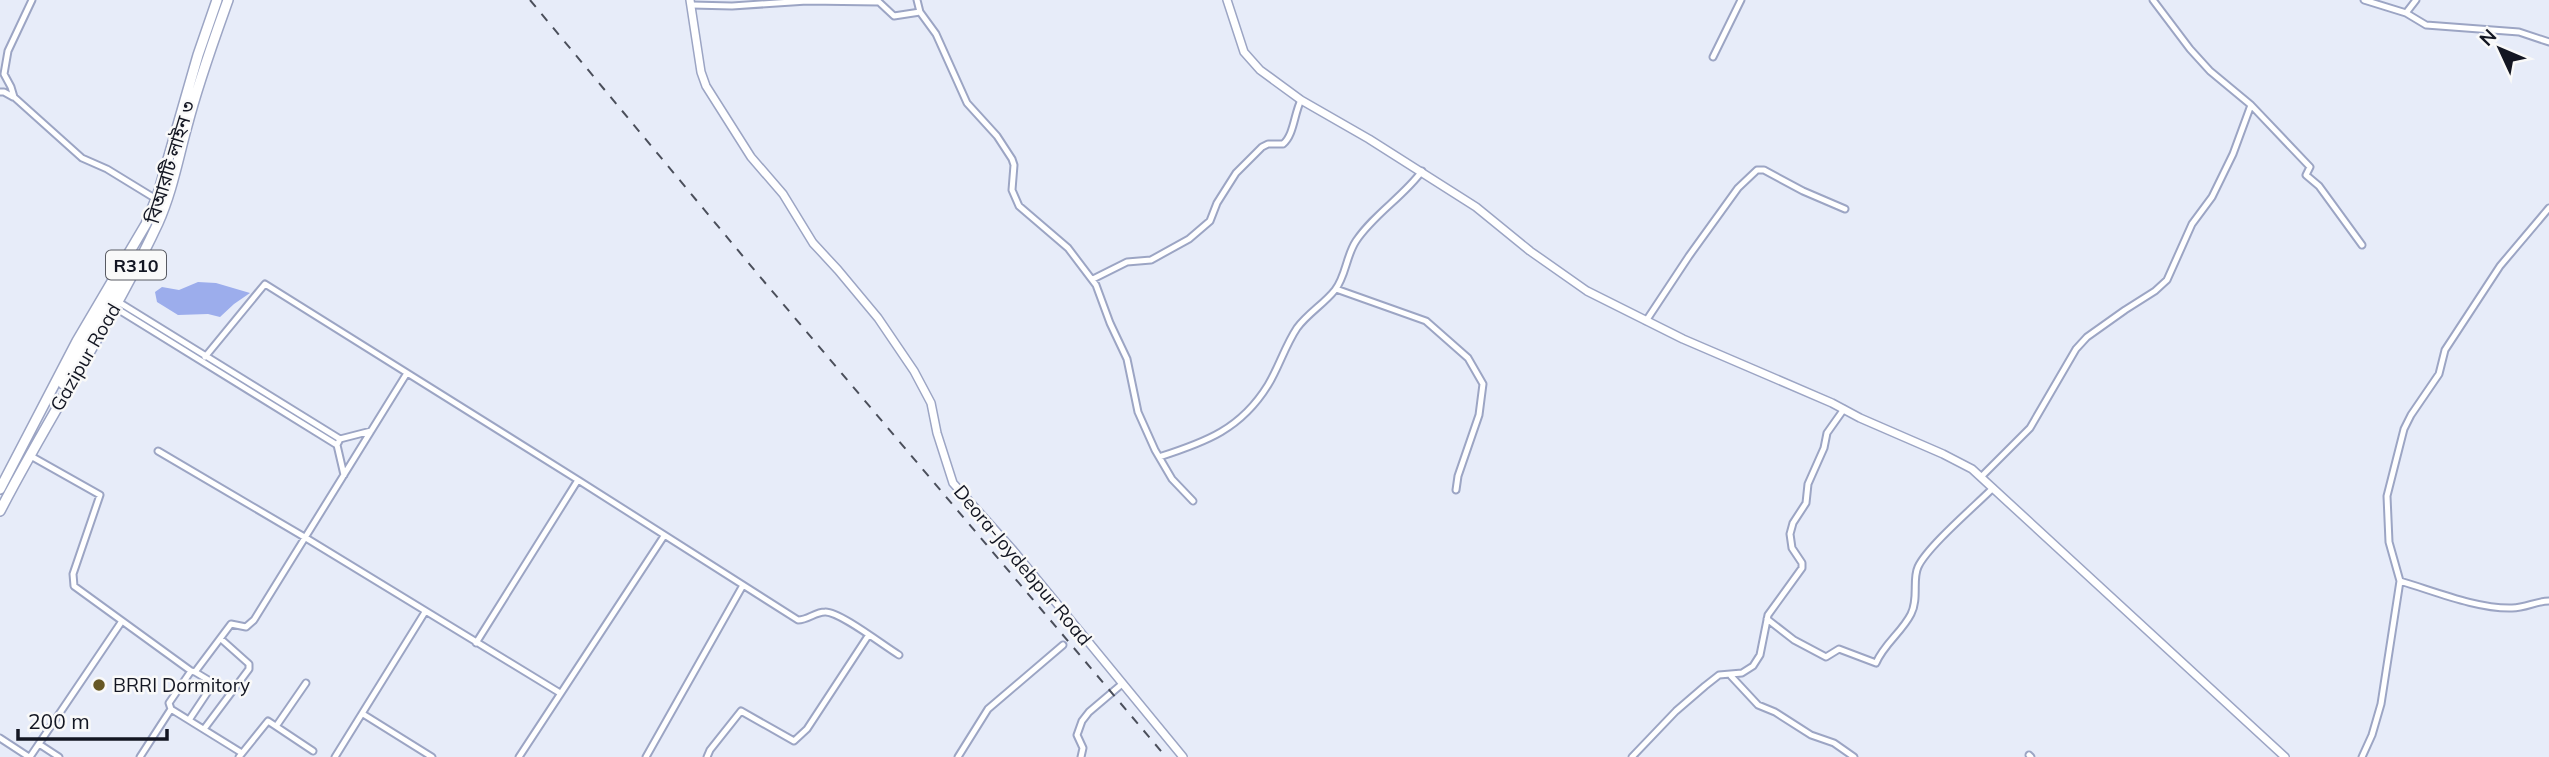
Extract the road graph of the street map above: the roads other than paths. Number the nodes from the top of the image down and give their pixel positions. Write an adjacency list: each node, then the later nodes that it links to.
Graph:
1 (32, 0): 15 (street)
2 (217, 0): 21 (main road, Gazipur Road / R310)
3 (225, 0): 27 (main road, Gazipur Road / R310); 43 (main road, বিআরটি লাইন ৩)
4 (917, 0): 11 (street)
5 (1227, 0): 18 (street)
6 (1741, 0): 14 (street)
7 (2153, 0): 19 (street)
8 (2364, 0): 12 (street)
9 (2416, 0): 12 (street)
10 (691, 3): 11 (street); 62 (street, Deora-Joydebpur Road)
11 (920, 12): 25 (street)
12 (2406, 13): 13 (street)
13 (2549, 42)
14 (1713, 57)
15 (2, 74): 17 (street)
16 (0, 92): 17 (street)
17 (14, 97): 21 (street)
18 (1301, 100): 20 (street); 25 (street)
19 (2251, 105): 24 (street); 38 (street)
20 (1422, 171): 26 (street); 28 (street)
21 (156, 198): 41 (main road, Gazipur Road / R310)
22 (2549, 208): 48 (street)
23 (1845, 209): 28 (street)
24 (2362, 246)
25 (1093, 279): 36 (street)
26 (1336, 289): 36 (street); 42 (street)
27 (115, 304): 29 (street); 33 (street); 35 (main road, Gazipur Road / R310)
28 (1646, 321): 31 (street)
29 (205, 357): 30 (street); 33 (street)
30 (407, 373): 32 (street); 39 (street)
31 (1844, 409): 38 (street); 52 (street)
32 (371, 431): 33 (street); 37 (street)
33 (339, 442): 37 (street)
34 (158, 451): 47 (street)
35 (29, 455): 45 (main road, Gazipur Road / R310); 53 (street)
36 (1159, 457): 44 (street)
37 (344, 475): 47 (street)
38 (1980, 477): 40 (street)
39 (578, 480): 46 (street); 56 (street)
40 (1993, 488): 52 (street); 86 (street)
41 (0, 489)
42 (1456, 490)
43 (0, 501)
44 (1193, 501)
45 (0, 511)
46 (664, 536): 49 (street); 63 (street)
47 (306, 538): 51 (street); 55 (street)
48 (2400, 581): 50 (street); 87 (street)
49 (742, 587): 54 (street); 79 (street)
50 (2549, 601)
51 (425, 612): 56 (street); 65 (street)
52 (1767, 619): 60 (street)
53 (122, 621): 59 (street); 70 (street)
54 (867, 636): 58 (street); 80 (street)
55 (221, 639): 59 (street); 68 (street)
56 (476, 643): 63 (street)
57 (1063, 645): 81 (street)
58 (899, 655)
59 (193, 671): 64 (street); 66 (street)
60 (1731, 676): 84 (street); 85 (street)
61 (306, 683): 67 (street)
62 (1122, 684): 82 (street); 83 (street, Deora-Joydebpur Road)
63 (560, 693): 78 (street)
64 (171, 709): 66 (street); 75 (street)
65 (363, 714): 76 (street); 77 (street)
66 (189, 720): 68 (street)
67 (276, 725): 71 (street); 72 (street)
68 (204, 729): 72 (street)
69 (0, 738): 73 (street)
70 (39, 744): 73 (street); 74 (street)
71 (313, 751)
72 (240, 755)
73 (30, 757)
74 (59, 757)
75 (140, 757)
76 (335, 757)
77 (432, 757)
78 (519, 757)
79 (646, 757)
80 (707, 757)
81 (958, 757)
82 (1081, 757)
83 (1183, 757)
84 (1632, 757)
85 (1854, 757)
86 (2285, 757)
87 (2362, 757)

